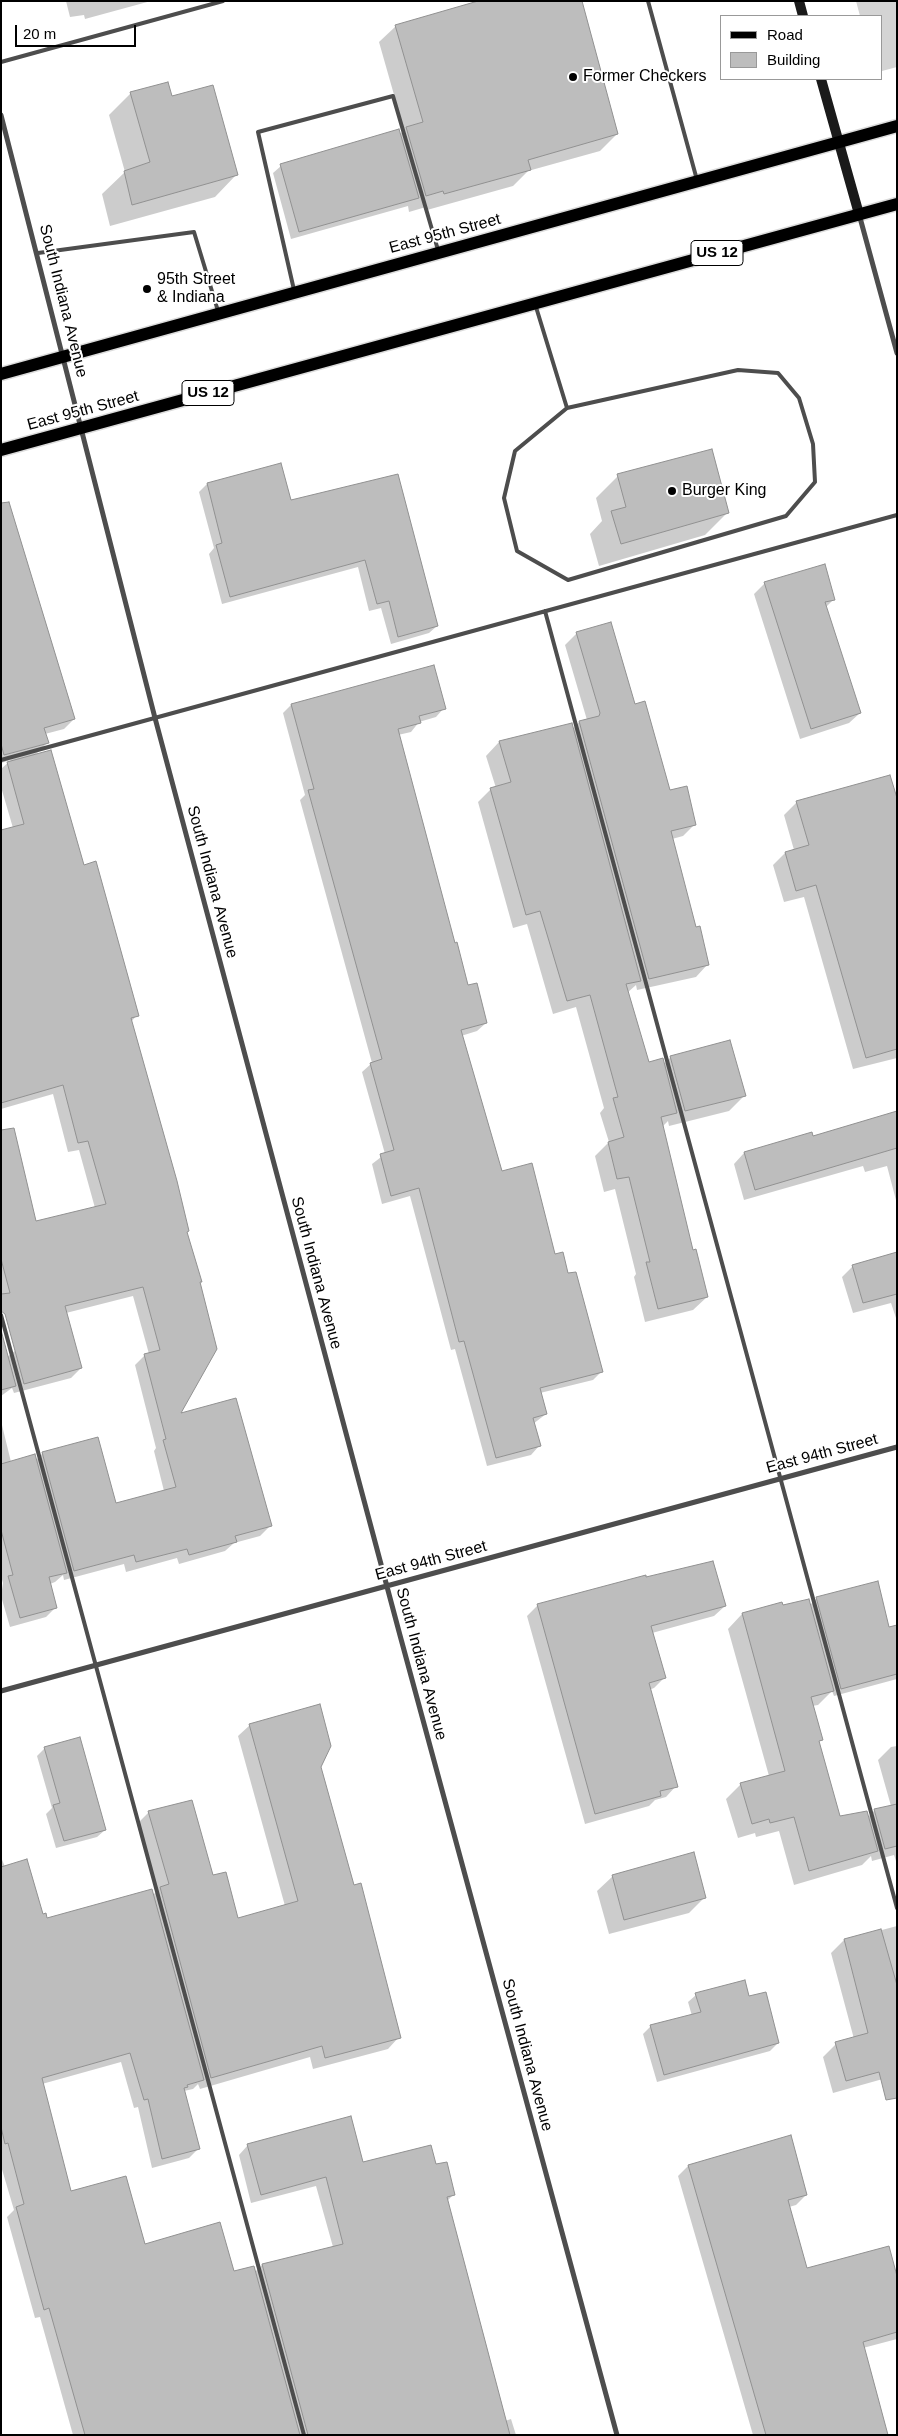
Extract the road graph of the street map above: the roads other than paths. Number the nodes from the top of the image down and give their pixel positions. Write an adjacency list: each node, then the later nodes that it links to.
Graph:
1 (223, 1): 5 (lane)
2 (648, 1): 10 (lane)
3 (799, 1): 4 (main road)
4 (804, 15)
5 (1, 62)
6 (821, 80): 9 (main road)
7 (1, 115): 14 (street, South Indiana Avenue)
8 (897, 126): 9 (main road, East 95th Street)
9 (838, 142): 10 (main road, East 95th Street); 12 (main road)
10 (697, 181): 13 (main road, East 95th Street)
11 (897, 204): 12 (main road, East 95th Street / US 12)
12 (859, 214): 16 (main road, East 95th Street / US 12); 18 (street)
13 (439, 252): 15 (main road, East 95th Street); 15 (lane)
14 (38, 253): 17 (lane); 19 (street, South Indiana Avenue)
15 (295, 292): 17 (main road, East 95th Street)
16 (535, 303): 21 (lane); 22 (main road, East 95th Street / US 12)
17 (218, 313): 19 (main road, East 95th Street)
18 (897, 353)
19 (64, 356): 20 (main road, East 95th Street); 22 (street, South Indiana Avenue)
20 (1, 374)
21 (567, 408): 21 (lane)
22 (83, 428): 23 (main road, East 95th Street / US 12); 26 (street, South Indiana Avenue)
23 (1, 450)
24 (897, 515): 25 (lane)
25 (545, 611): 26 (lane); 30 (lane)
26 (155, 718): 27 (lane); 31 (street, South Indiana Avenue)
27 (1, 760)
28 (1, 1315): 32 (lane)
29 (897, 1447): 30 (street, East 94th Street)
30 (781, 1479): 31 (street, East 94th Street); 34 (lane)
31 (387, 1586): 32 (street, East 94th Street); 36 (street, South Indiana Avenue)
32 (96, 1665): 33 (street, East 94th Street); 35 (lane)
33 (1, 1691)
34 (897, 1908)
35 (304, 2435)
36 (617, 2435)

